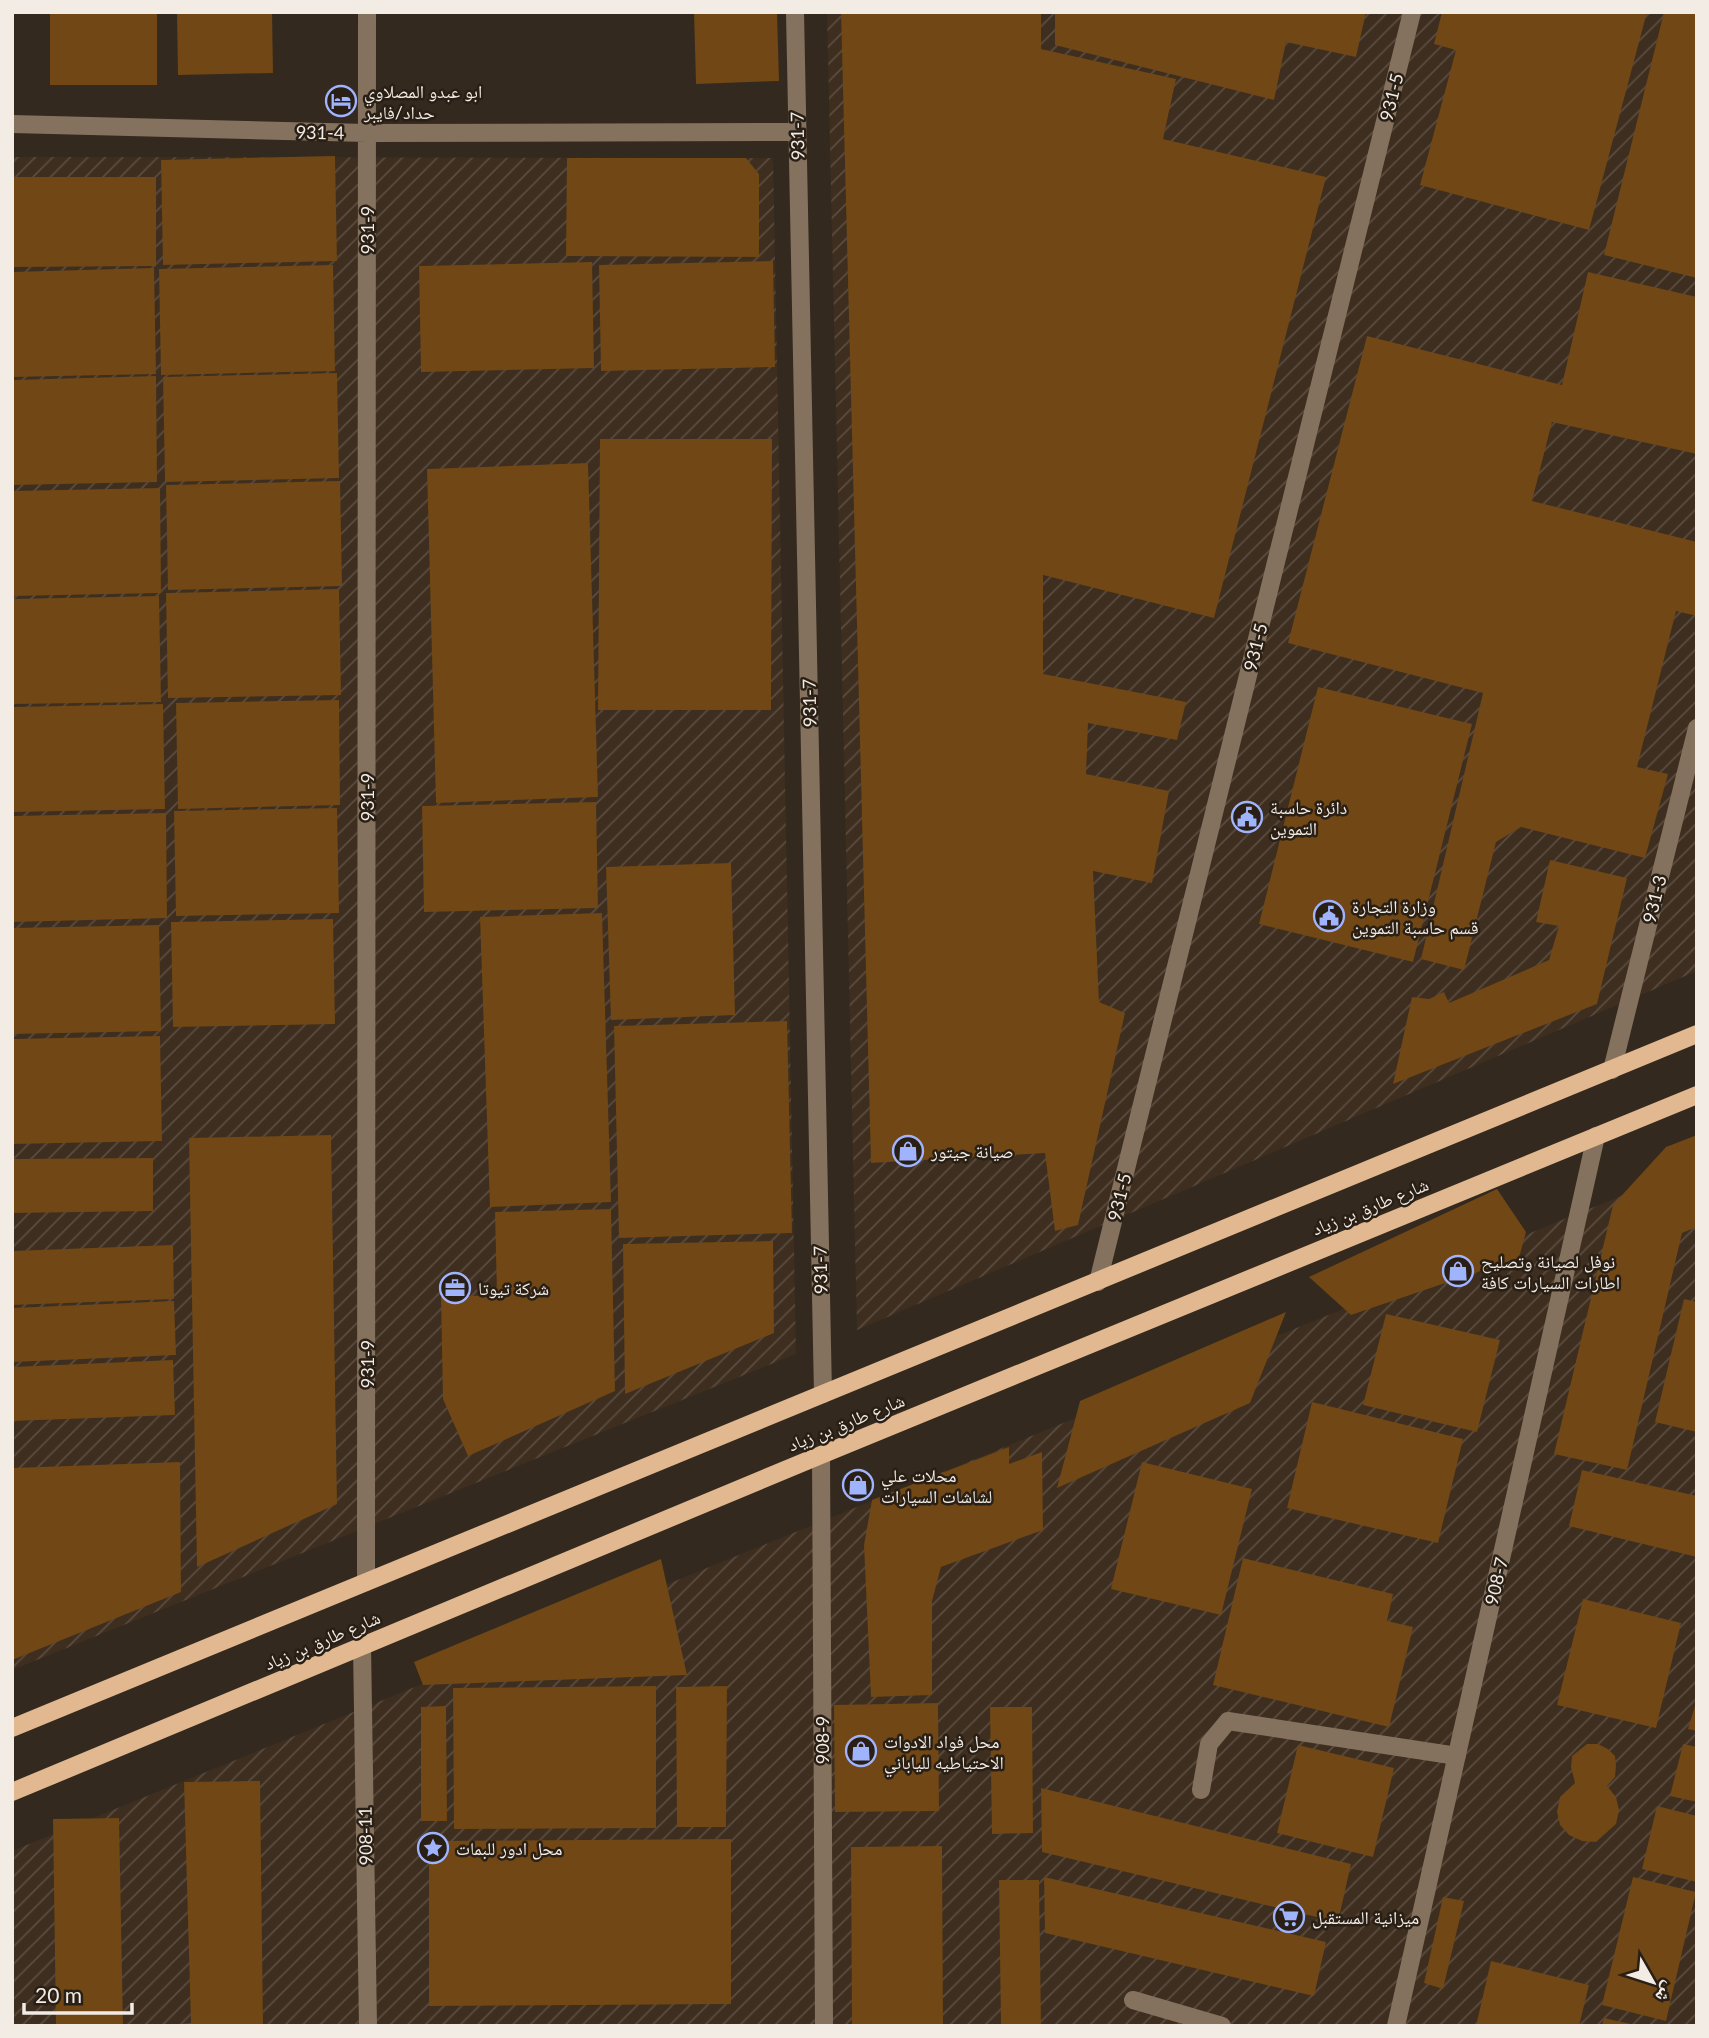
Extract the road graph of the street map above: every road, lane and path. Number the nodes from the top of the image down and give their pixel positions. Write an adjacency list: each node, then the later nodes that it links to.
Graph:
1 (367, 12): 6 (street, 931-9)
2 (795, 12): 5 (street, 931-7)
3 (1412, 12): 12 (street, 931-5)
4 (12, 124): 6 (street, 931-4)
5 (797, 132): 6 (street, 931-4); 13 (street, 931-7)
6 (367, 133): 15 (street, 931-9)
7 (1697, 728): 9 (street, 931-3)
8 (1697, 1034): 9 (main road, شارع طارق بن زياد)
9 (1612, 1070): 12 (main road, شارع طارق بن زياد)
10 (1697, 1094): 11 (main road, شارع طارق بن زياد)
11 (1596, 1136): 14 (main road, شارع طارق بن زياد); 18 (street, 908-7)
12 (1098, 1282): 13 (main road, شارع طارق بن زياد)
13 (823, 1394): 15 (main road, شارع طارق بن زياد)
14 (821, 1455): 16 (main road, شارع طارق بن زياد); 23 (street, 908-9)
15 (366, 1582): 17 (main road, شارع طارق بن زياد)
16 (362, 1646): 20 (main road, شارع طارق بن زياد); 22 (street, 908-11)
17 (12, 1728)
18 (1457, 1756): 19 (street); 25 (street, 908-7)
19 (1201, 1790)
20 (12, 1792)
21 (1133, 2000): 24 (street)
22 (368, 2026)
23 (824, 2026)
24 (1222, 2026)
25 (1396, 2026)

